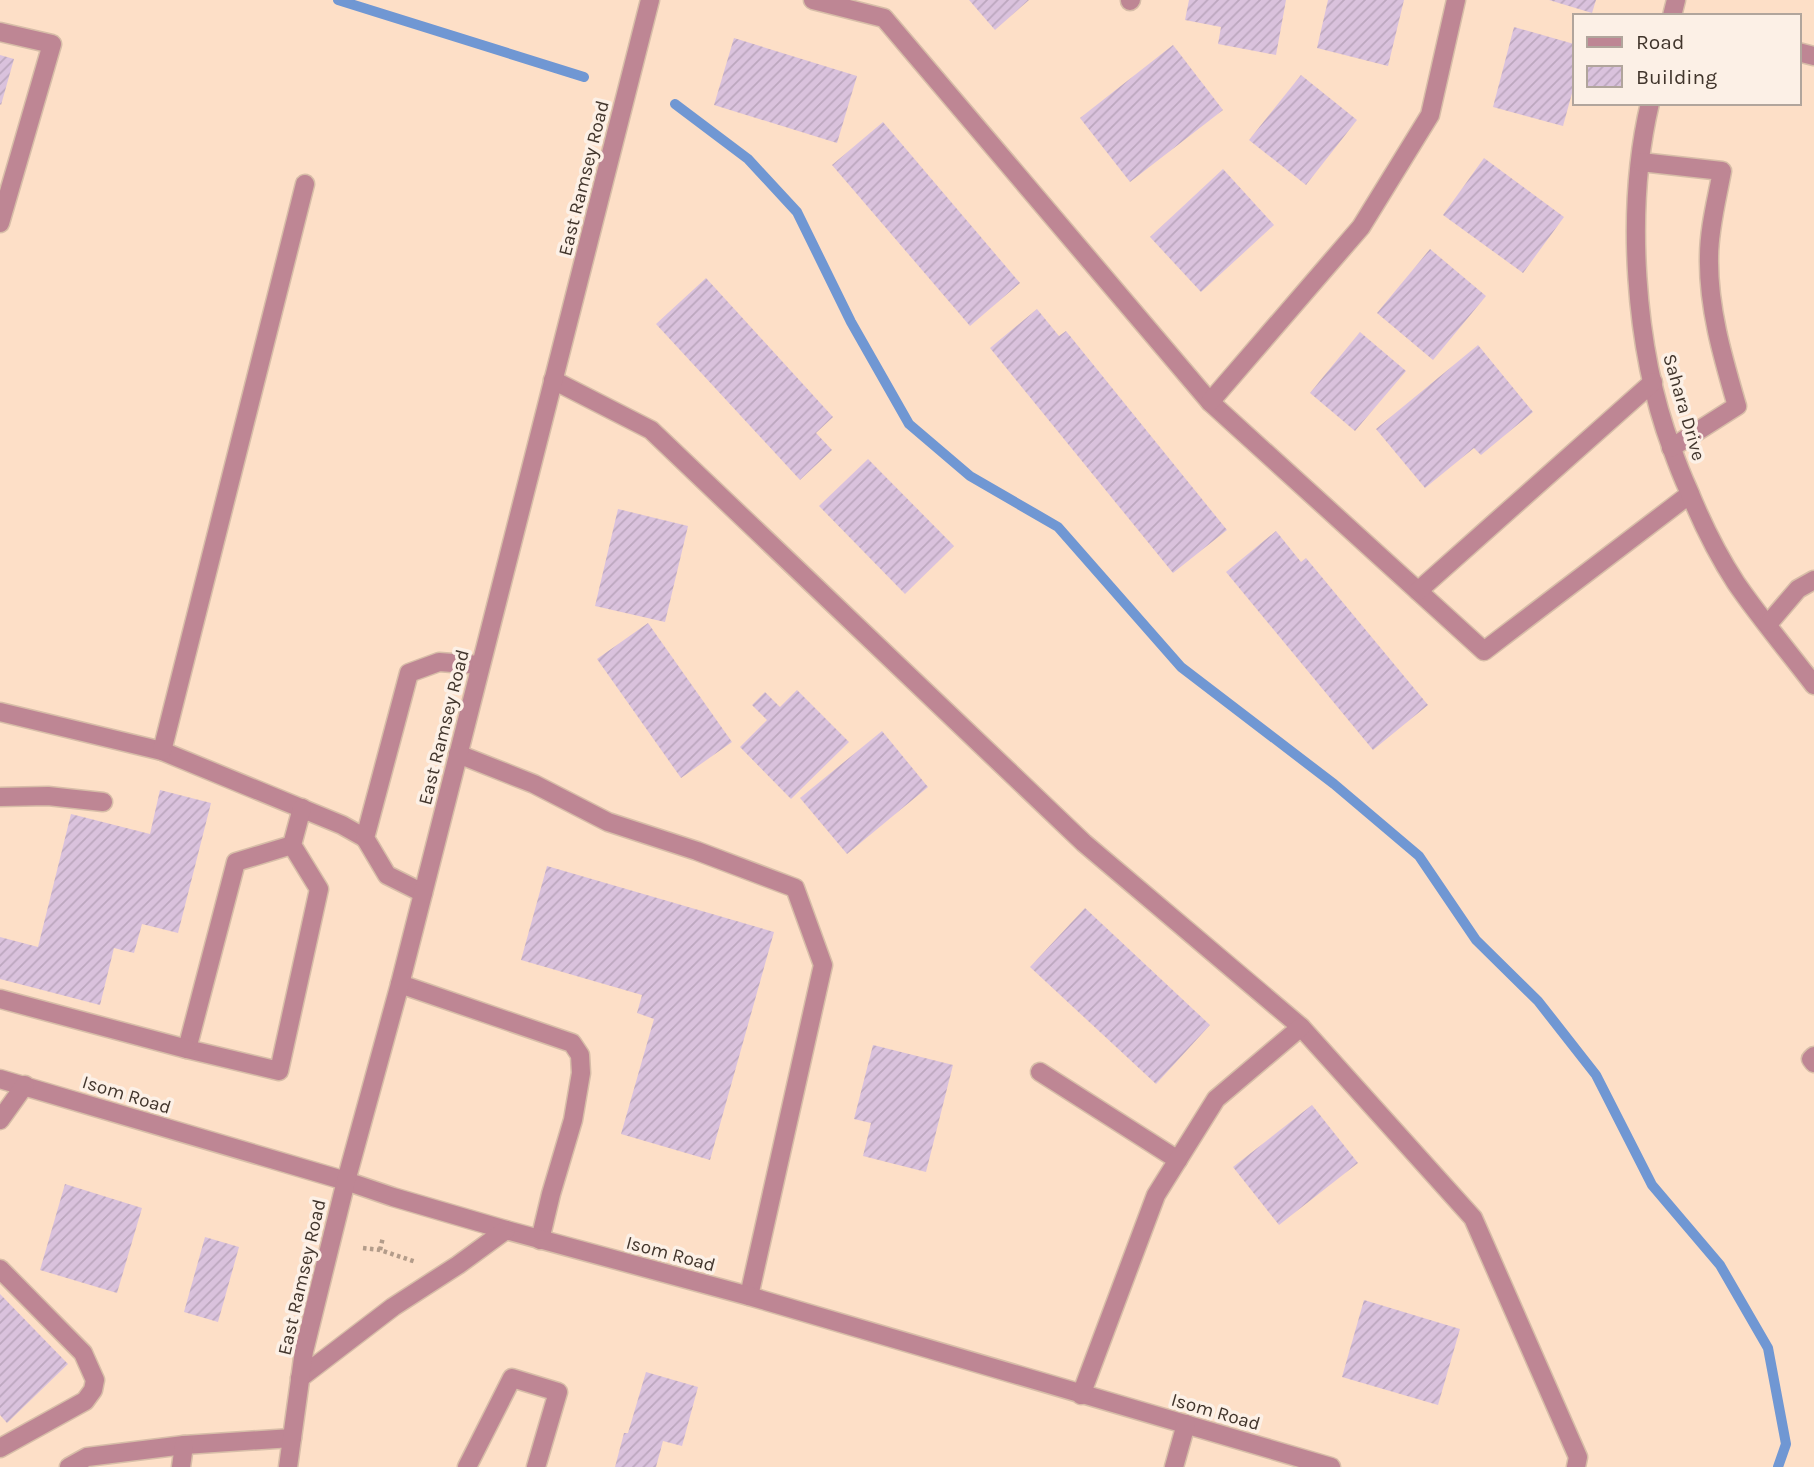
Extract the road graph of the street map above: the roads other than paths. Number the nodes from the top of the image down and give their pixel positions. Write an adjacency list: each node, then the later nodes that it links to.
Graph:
1 (650, 0): 9 (street, East Ramsey Road)
2 (813, 0): 11 (street)
3 (1456, 0): 11 (street)
4 (0, 32): 8 (street)
5 (1650, 105): 6 (street, Sahara Drive)
6 (1641, 162): 10 (street, Sahara Drive); 12 (street)
7 (305, 184): 20 (street)
8 (0, 223)
9 (553, 380): 17 (street, East Ramsey Road); 30 (street)
10 (1653, 382): 12 (street, Sahara Drive); 15 (street)
11 (1210, 402): 15 (street)
12 (1671, 448): 13 (street, Sahara Drive)
13 (1690, 494): 15 (street); 16 (street, Sahara Drive)
14 (1814, 580): 16 (street)
15 (1418, 591)
16 (1768, 624): 18 (street, Sahara Drive)
17 (480, 664): 21 (street, East Ramsey Road); 25 (street)
18 (1814, 685)
19 (0, 712): 20 (street)
20 (162, 751): 24 (street)
21 (458, 754): 27 (street, East Ramsey Road); 43 (street)
22 (0, 797): 23 (street)
23 (103, 802)
24 (302, 808): 25 (street); 26 (street)
25 (365, 838): 27 (street)
26 (292, 845): 31 (street); 31 (street)
27 (423, 893): 28 (street, East Ramsey Road)
28 (400, 984): 39 (street, East Ramsey Road); 41 (street)
29 (0, 999): 31 (street)
30 (1301, 1027): 38 (street); 57 (street)
31 (187, 1049)
32 (1814, 1056): 33 (street)
33 (1814, 1063)
34 (1040, 1072): 38 (street)
35 (0, 1079): 36 (street, Isom Road)
36 (25, 1086): 37 (street); 39 (street, Isom Road)
37 (0, 1120)
38 (1178, 1160): 45 (street)
39 (346, 1181): 40 (street, Isom Road); 44 (street, East Ramsey Road)
40 (506, 1230): 41 (street, Isom Road); 44 (street)
41 (540, 1240): 43 (street, Isom Road)
42 (0, 1269): 49 (street)
43 (749, 1296): 45 (street, Isom Road)
44 (300, 1378): 47 (street, East Ramsey Road)
45 (1082, 1395): 46 (street, Isom Road)
46 (1186, 1424): 55 (street); 56 (street, Isom Road)
47 (292, 1438): 48 (street); 52 (street, East Ramsey Road)
48 (184, 1445): 50 (street); 51 (street)
49 (0, 1448)
50 (69, 1467)
51 (181, 1467)
52 (288, 1467)
53 (467, 1467): 54 (street)
54 (536, 1467)
55 (1174, 1467)
56 (1331, 1467)
57 (1576, 1467)

